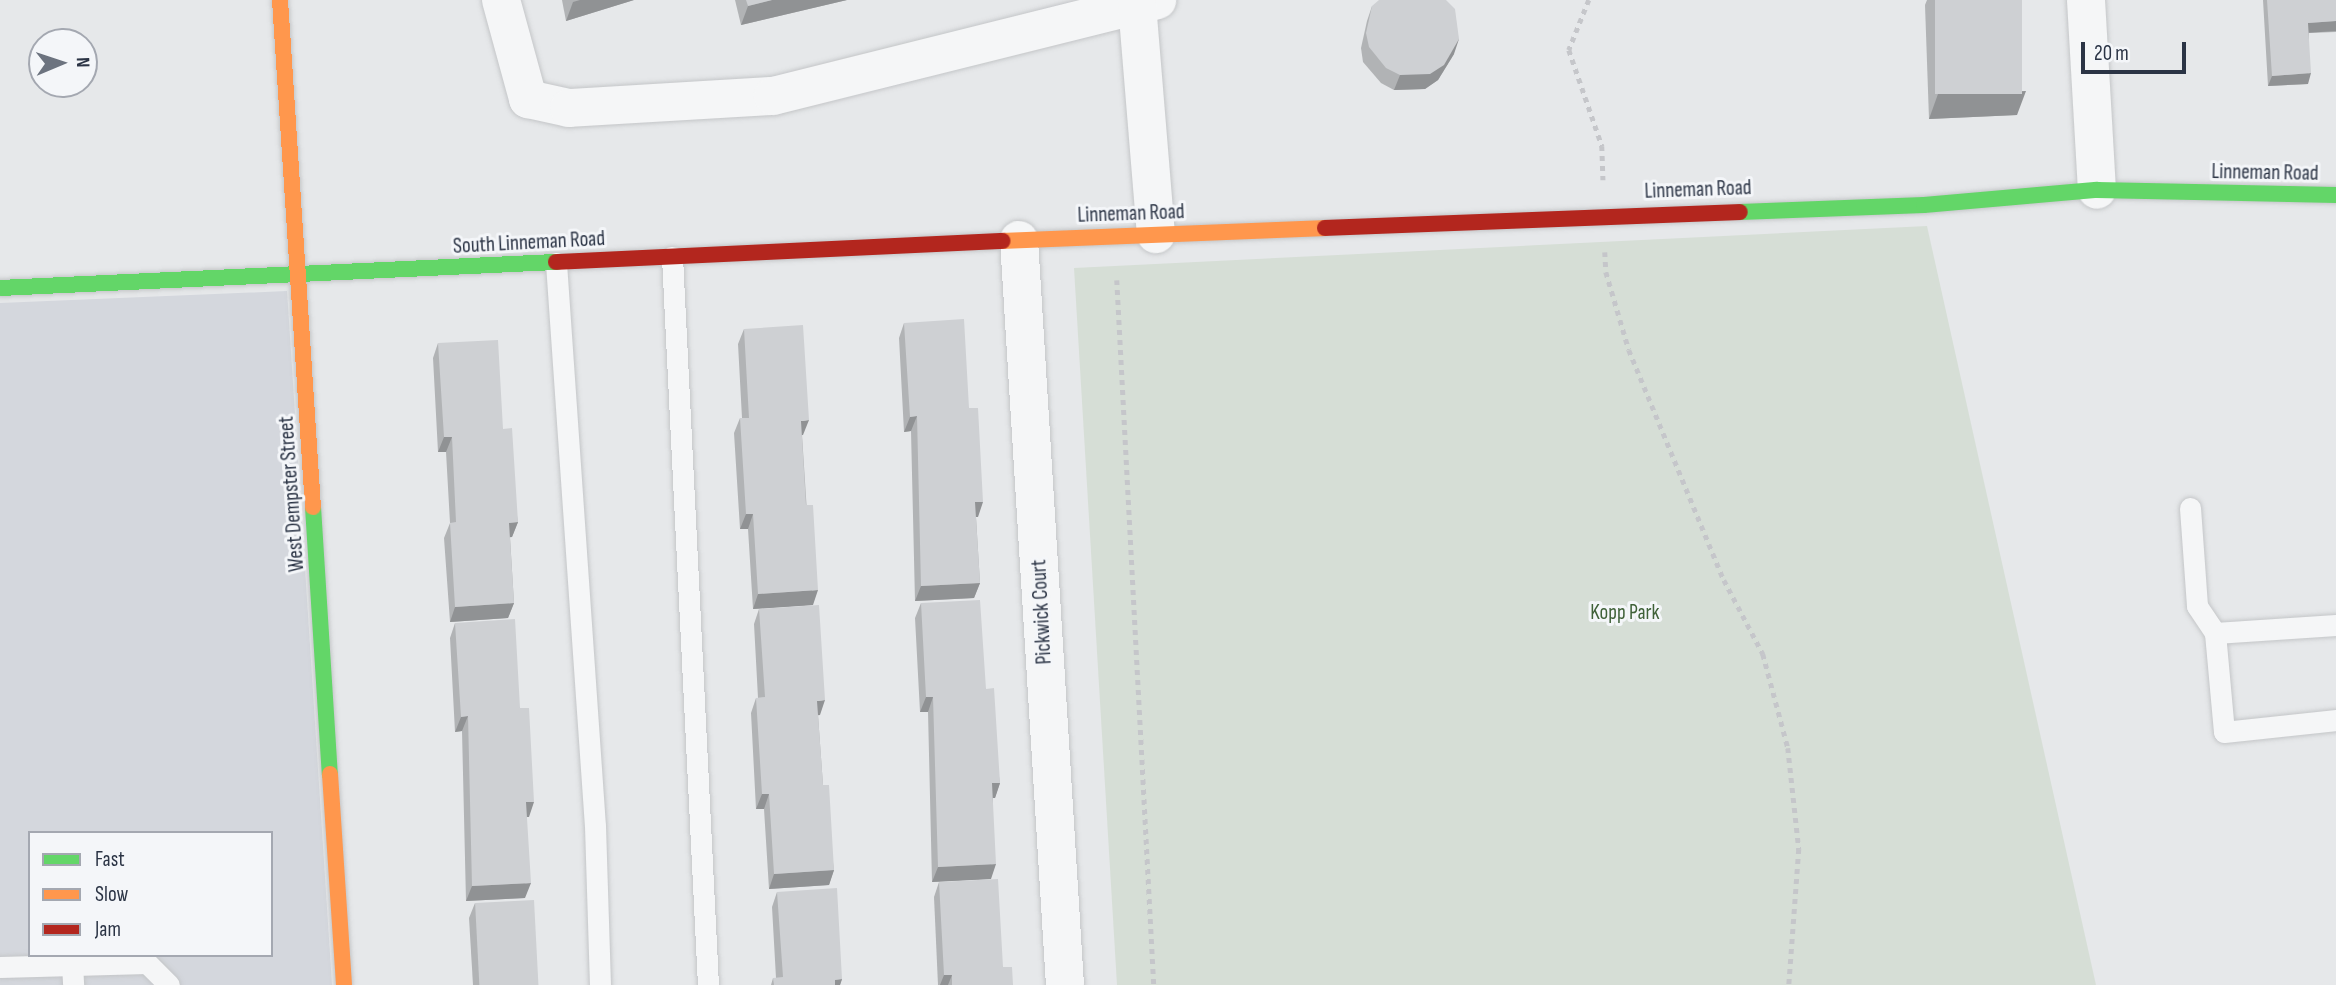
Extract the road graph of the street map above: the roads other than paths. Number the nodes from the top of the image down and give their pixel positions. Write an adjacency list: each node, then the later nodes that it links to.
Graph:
1 (280, 0): 12 (street, West Dempster Street)
2 (501, 0): 4 (street)
3 (2086, 0): 5 (street)
4 (1147, 2): 7 (street)
5 (2096, 190): 6 (street, Linneman Road); 7 (street, Linneman Road)
6 (2336, 195)
7 (1156, 234): 8 (street, Linneman Road)
8 (1060, 237): 9 (street, South Linneman Road)
9 (1019, 240): 10 (street, South Linneman Road); 25 (street, Pickwick Court)
10 (672, 257): 11 (street, South Linneman Road); 24 (lane)
11 (556, 262): 12 (street, South Linneman Road); 23 (lane)
12 (299, 275): 13 (street, South Linneman Road); 22 (street, West Dempster Street)
13 (0, 288)
14 (2190, 508): 16 (lane)
15 (2336, 625): 16 (lane)
16 (2215, 633): 17 (lane)
17 (2336, 720)
18 (72, 963): 19 (lane); 20 (lane); 21 (lane)
19 (0, 967)
20 (73, 985)
21 (169, 985)
22 (344, 985)
23 (600, 985)
24 (708, 985)
25 (1065, 985)

